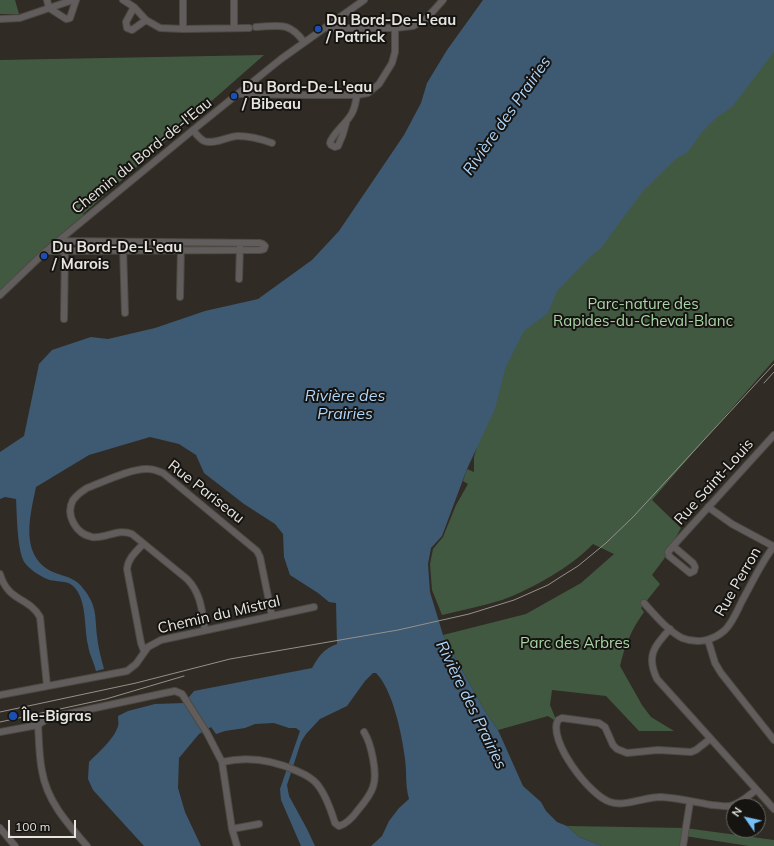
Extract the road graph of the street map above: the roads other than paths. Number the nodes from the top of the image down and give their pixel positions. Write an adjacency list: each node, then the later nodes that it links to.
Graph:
1 (47, 0): 10 (street)
2 (73, 0): 10 (street)
3 (76, 0): 10 (street)
4 (123, 0): 9 (street)
5 (183, 0): 16 (street)
6 (234, 0): 13 (street)
7 (364, 0): 14 (street, Chemin du Bord-de-l'Eau)
8 (443, 0): 15 (street)
9 (134, 7): 12 (street); 12 (street)
10 (48, 8): 11 (street)
11 (0, 19)
12 (146, 20): 16 (street)
13 (234, 28): 16 (street); 17 (street)
14 (325, 28): 15 (street); 17 (street, Chemin du Bord-de-l'Eau)
15 (395, 28): 19 (street)
16 (183, 29)
17 (304, 42): 18 (street, Chemin du Bord-de-l'Eau)
18 (238, 94): 19 (street); 21 (street, Chemin du Bord-de-l'Eau)
19 (357, 95): 20 (street)
20 (346, 123)
21 (193, 130): 22 (street); 23 (street, Chemin du Bord-de-l'Eau)
22 (272, 143)
23 (62, 241): 24 (street); 30 (street, Chemin du Bord-de-l'Eau); 31 (street)
24 (122, 241): 25 (street); 27 (street)
25 (181, 242): 26 (street); 28 (street)
26 (240, 242): 29 (street); 29 (street)
27 (123, 250): 28 (street); 31 (street); 35 (street)
28 (181, 250): 29 (street); 34 (street)
29 (240, 250): 32 (street)
30 (46, 251): 31 (street); 33 (street, Chemin du Bord-de-l'Eau)
31 (65, 251): 36 (street)
32 (239, 279)
33 (0, 295)
34 (180, 297)
35 (124, 313)
36 (64, 319)
37 (774, 436): 38 (street, Rue Saint-Louis)
38 (708, 507): 40 (street, Rue Saint-Louis); 41 (street)
39 (143, 544): 45 (street, Rue Pariseau); 47 (street, Rue Pariseau); 49 (street)
40 (673, 546): 40 (street, Rue Saint-Louis)
41 (774, 546): 48 (street, Rue Perron)
42 (0, 574): 50 (street)
43 (644, 603): 46 (street)
44 (314, 607): 45 (street, Chemin du Mistral)
45 (272, 616): 47 (street, Chemin du Mistral)
46 (670, 629): 48 (street); 55 (street)
47 (205, 630): 49 (street, Chemin du Mistral)
48 (708, 640): 56 (street)
49 (144, 651): 50 (street, Chemin du Mistral)
50 (47, 686): 51 (street, Chemin du Mistral)
51 (0, 695)
52 (38, 725): 53 (street); 57 (street); 65 (street)
53 (0, 732)
54 (364, 732): 57 (street)
55 (710, 739): 58 (street); 59 (street)
56 (774, 740)
57 (222, 762): 63 (street)
58 (756, 790): 59 (street); 60 (street)
59 (690, 802): 67 (street)
60 (774, 809)
61 (259, 824): 63 (street)
62 (0, 828): 64 (street)
63 (232, 829): 66 (street)
64 (15, 846)
65 (87, 846)
66 (237, 846)
67 (683, 846)

